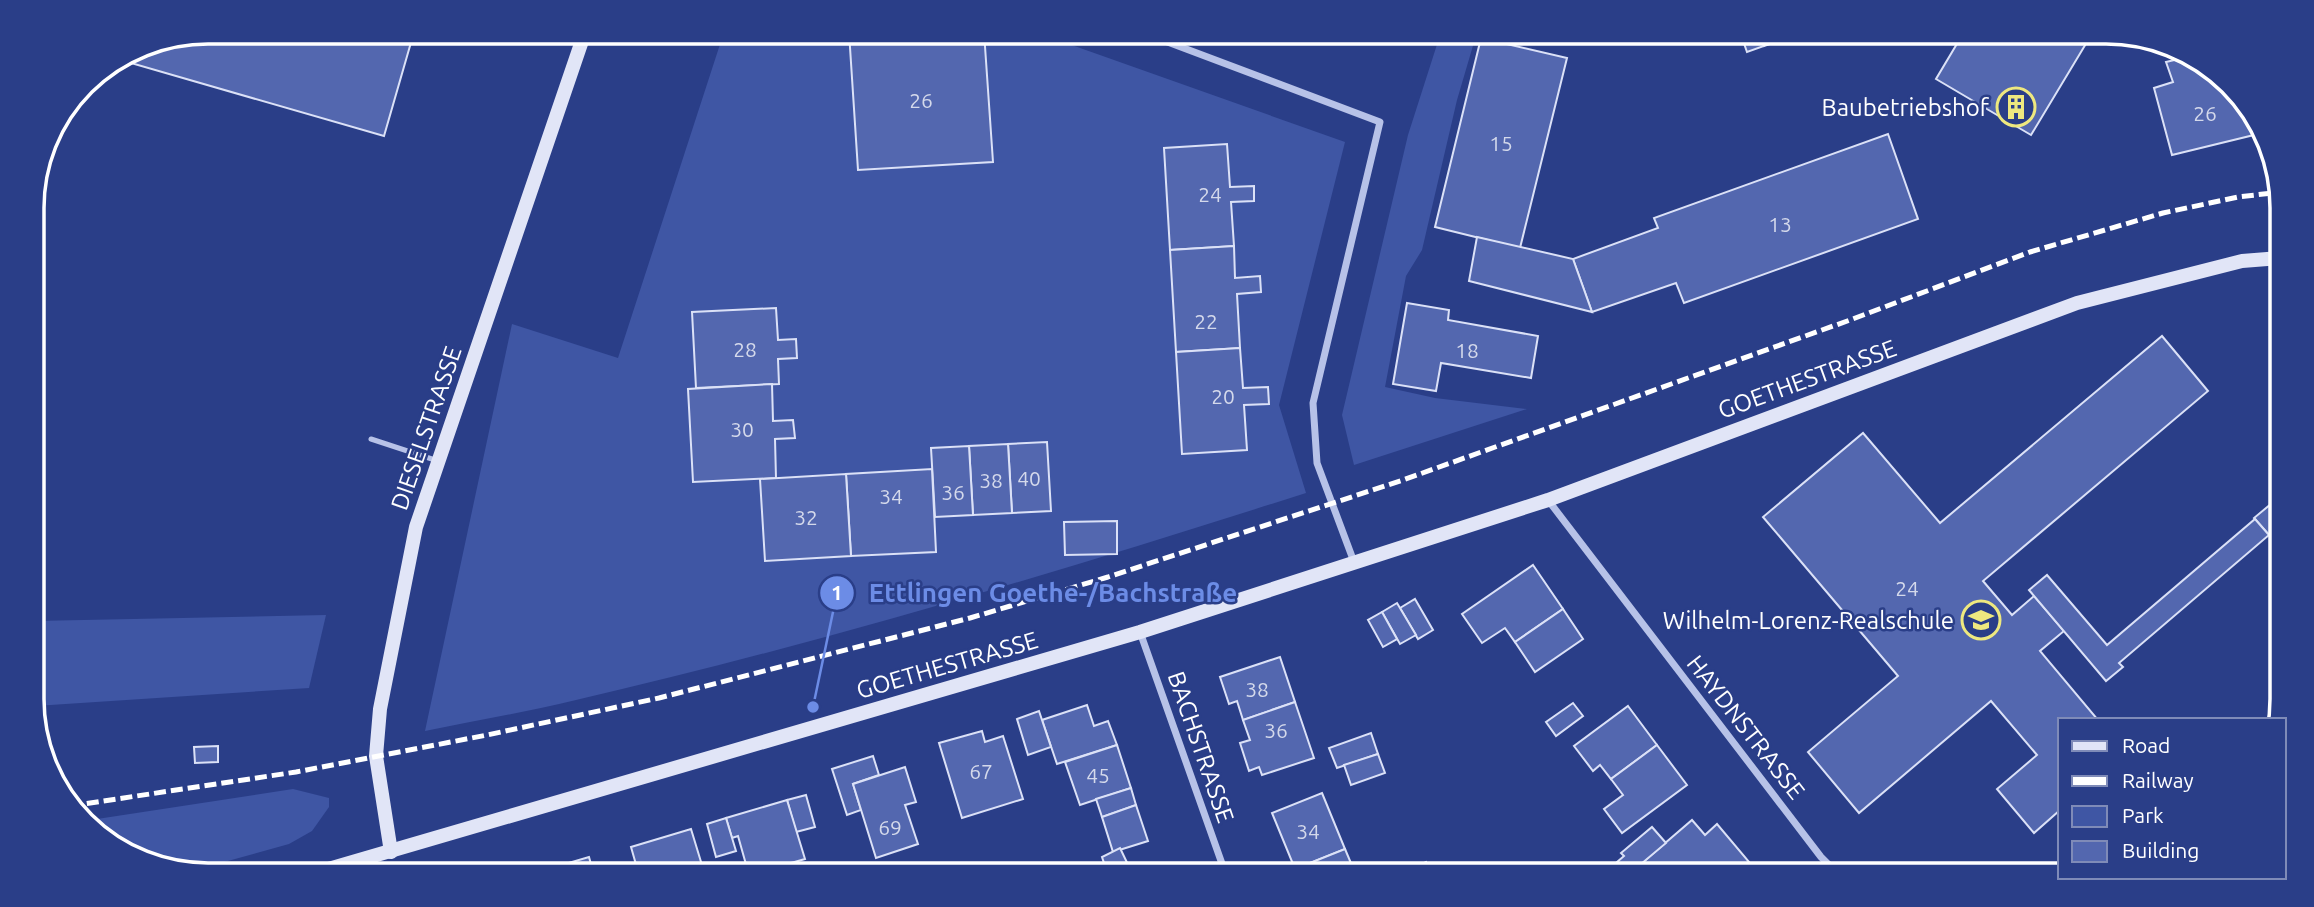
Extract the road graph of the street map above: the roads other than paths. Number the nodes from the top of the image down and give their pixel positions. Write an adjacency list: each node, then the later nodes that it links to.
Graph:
1 (582, 44): 5 (street, DIESELSTRASSE)
2 (1173, 44): 7 (street)
3 (2270, 259): 6 (street, GOETHESTRASSE)
4 (371, 439): 5 (lane)
5 (439, 461): 9 (street, DIESELSTRASSE)
6 (1548, 500): 7 (street, GOETHESTRASSE); 14 (street, HAYDNSTRASSE)
7 (1354, 562): 8 (street, GOETHESTRASSE)
8 (1140, 632): 9 (street, GOETHESTRASSE); 13 (street, BACHSTRASSE)
9 (391, 852): 10 (street, GOETHESTRASSE)
10 (368, 859): 11 (street, GOETHESTRASSE); 12 (street)
11 (354, 863)
12 (368, 863)
13 (1222, 863)
14 (1828, 863)

